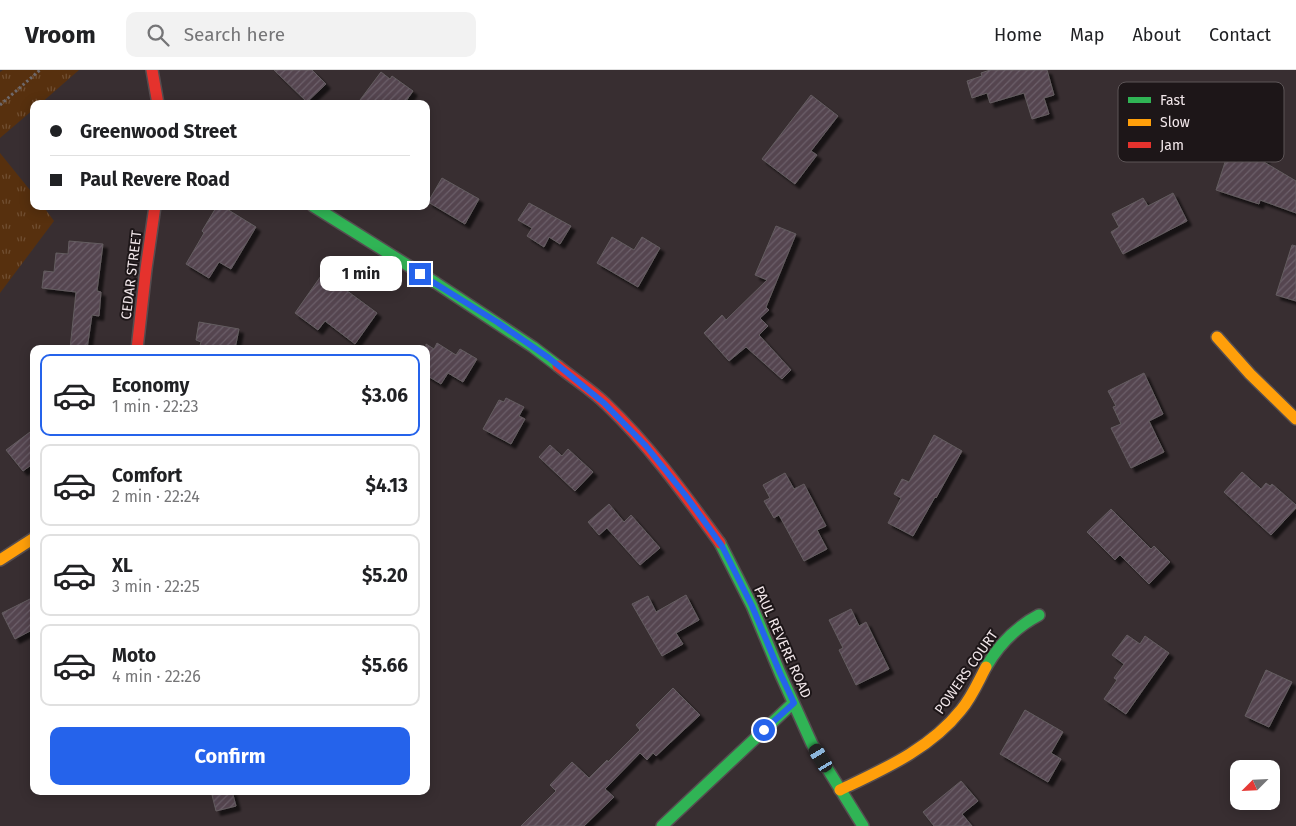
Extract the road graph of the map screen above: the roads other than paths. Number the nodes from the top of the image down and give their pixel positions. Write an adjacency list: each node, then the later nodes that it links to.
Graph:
1 (152, 70): 2 (street)
2 (157, 100)
3 (154, 210): 6 (street, CEDAR STREET)
4 (318, 210): 11 (street, PAUL REVERE ROAD)
5 (1217, 336): 7 (street)
6 (136, 345)
7 (1296, 419)
8 (30, 541): 9 (street)
9 (0, 560)
10 (1039, 614): 12 (street, POWERS COURT)
11 (794, 703): 12 (street, PAUL REVERE ROAD); 13 (street)
12 (840, 790): 14 (street, PAUL REVERE ROAD)
13 (662, 826)
14 (863, 826)

